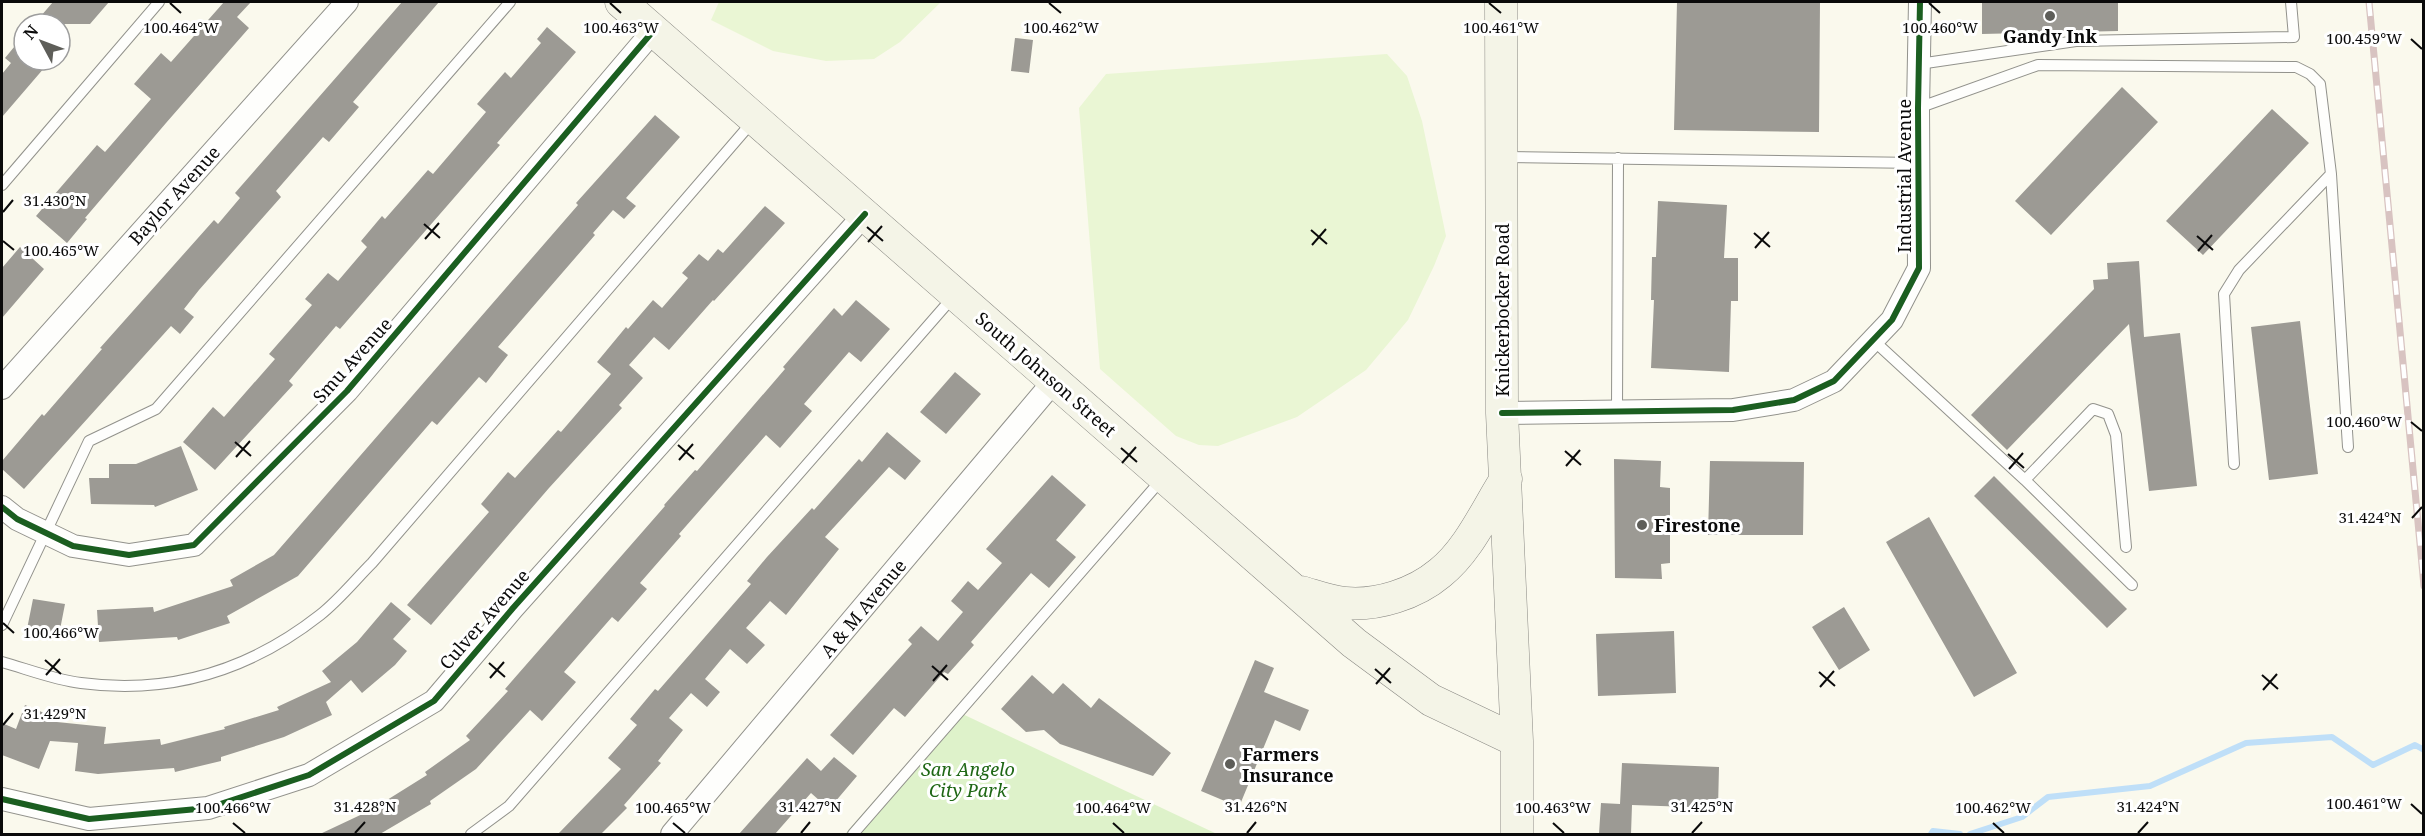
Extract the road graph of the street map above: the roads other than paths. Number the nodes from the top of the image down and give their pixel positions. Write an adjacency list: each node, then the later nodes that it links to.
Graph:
1 (159, 2): 16 (lane)
2 (347, 2): 21 (street, Baylor Avenue)
3 (510, 2): 30 (lane)
4 (621, 2): 8 (main road, South Johnson Street)
5 (1501, 2): 12 (main road, Knickerbocker Road)
6 (1920, 2): 9 (street, Industrial Avenue)
7 (2291, 2): 9 (lane)
8 (654, 30): 11 (main road, South Johnson Street); 30 (street, Smu Avenue)
9 (1919, 64): 10 (street, Industrial Avenue)
10 (1918, 108): 14 (street, Industrial Avenue); 15 (lane)
11 (755, 118): 17 (main road, South Johnson Street); 35 (lane)
12 (1502, 157): 13 (lane); 23 (main road, Knickerbocker Road)
13 (1618, 158): 14 (lane); 22 (lane)
14 (1917, 163): 19 (street, Industrial Avenue)
15 (2331, 174): 24 (lane); 25 (lane)
16 (2, 185)
17 (865, 214): 18 (main road, South Johnson Street); 37 (street, Culver Avenue)
18 (956, 294): 20 (main road, South Johnson Street); 38 (lane)
19 (1873, 340): 22 (street, Industrial Avenue); 28 (lane)
20 (1054, 381): 26 (main road, South Johnson Street); 39 (street, A & M Avenue)
21 (2, 388)
22 (1617, 411): 23 (street, Industrial Avenue)
23 (1502, 413): 27 (main road, Knickerbocker Road)
24 (2348, 447)
25 (2234, 464)
26 (1164, 477): 33 (main road, South Johnson Street); 40 (lane)
27 (1506, 479): 33 (main road); 36 (main road, Knickerbocker Road)
28 (2025, 480): 31 (lane); 32 (lane)
29 (2, 507): 30 (street, Smu Avenue)
30 (46, 532): 34 (lane)
31 (2126, 547)
32 (2132, 585)
33 (1292, 590): 36 (main road, South Johnson Street)
34 (2, 625)
35 (2, 662)
36 (1517, 741): 41 (main road, Knickerbocker Road)
37 (2, 799)
38 (471, 834)
39 (672, 834)
40 (853, 834)
41 (1517, 834)

